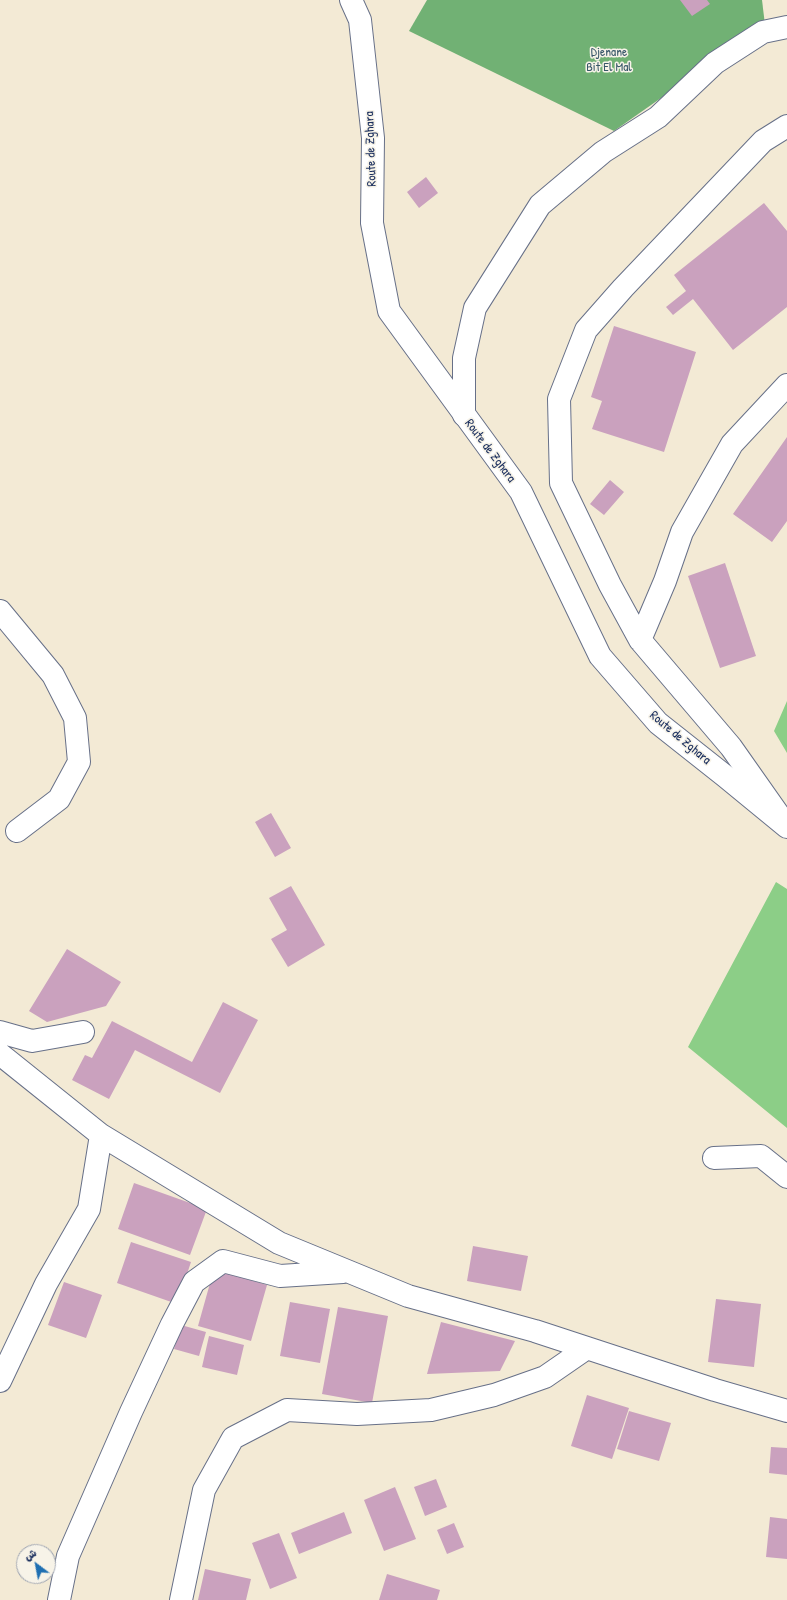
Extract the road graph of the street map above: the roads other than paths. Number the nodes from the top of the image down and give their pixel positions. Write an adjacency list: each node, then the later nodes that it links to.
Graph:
1 (352, 0): 5 (street, Route de Zghara)
2 (787, 27): 5 (street)
3 (787, 126): 7 (street)
4 (787, 384): 7 (street)
5 (464, 415): 8 (street, Route de Zghara)
6 (0, 611): 9 (street)
7 (640, 640): 8 (street)
8 (787, 827)
9 (17, 830)
10 (0, 1032): 11 (street)
11 (83, 1032)
12 (0, 1054): 13 (street)
13 (101, 1135): 16 (street); 18 (street)
14 (714, 1158): 15 (street)
15 (787, 1176)
16 (350, 1272): 17 (street); 20 (street)
17 (587, 1348): 19 (street); 21 (street)
18 (0, 1381)
19 (787, 1411)
20 (58, 1600)
21 (181, 1600)

